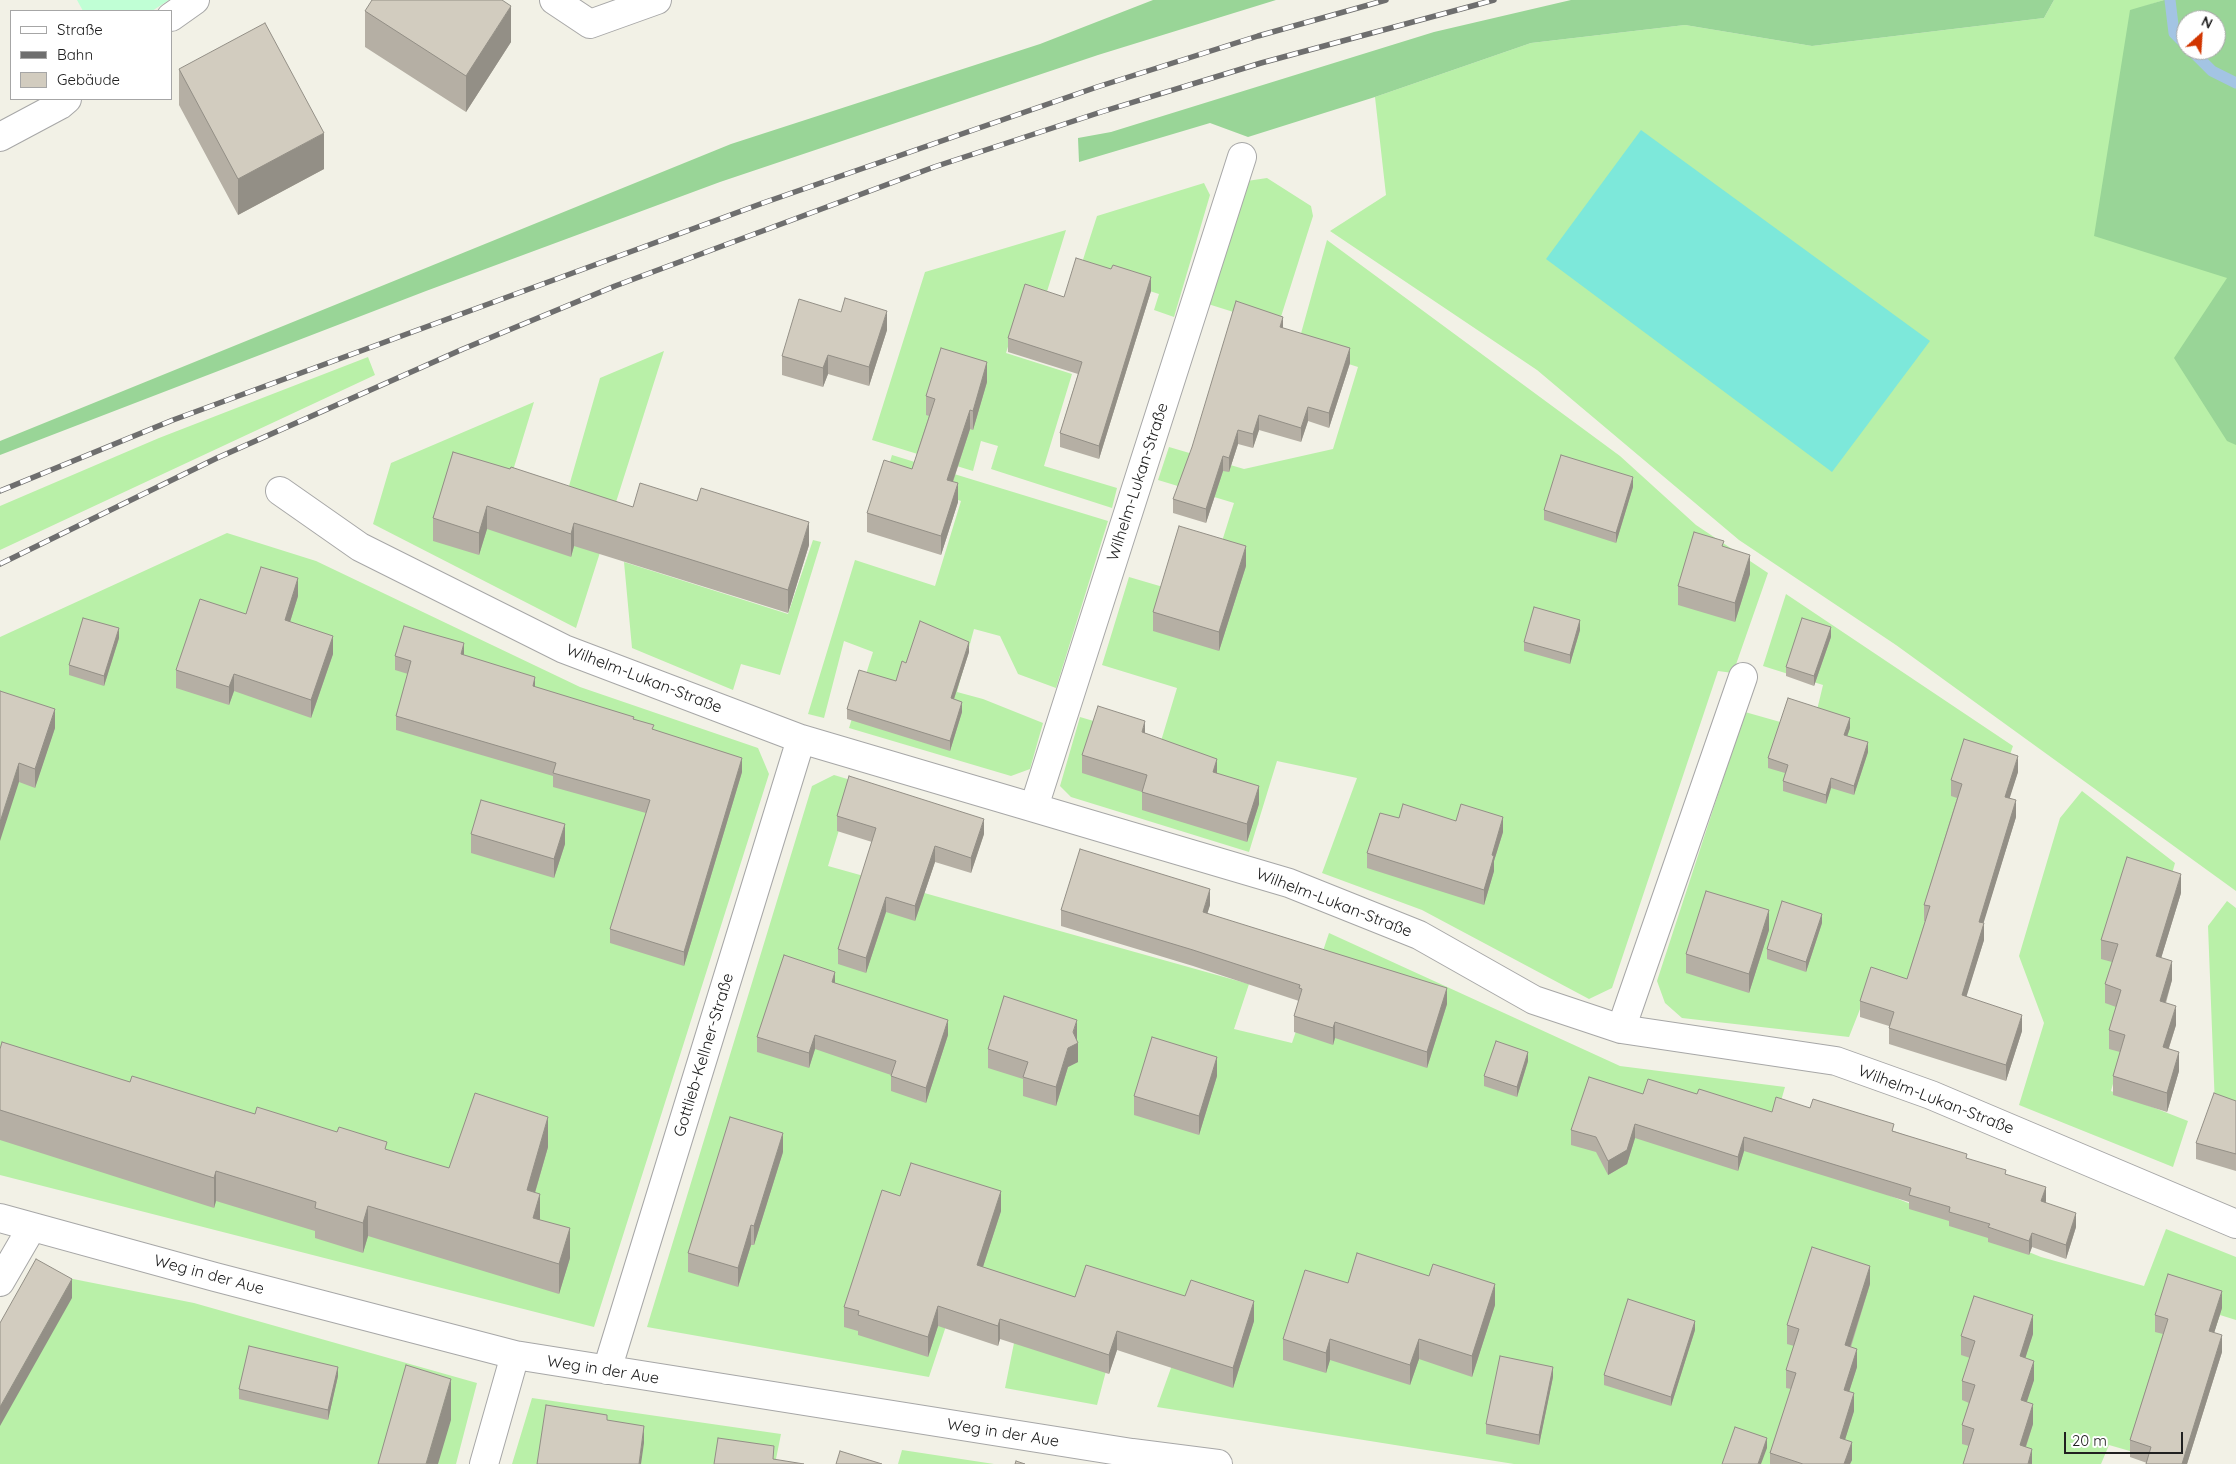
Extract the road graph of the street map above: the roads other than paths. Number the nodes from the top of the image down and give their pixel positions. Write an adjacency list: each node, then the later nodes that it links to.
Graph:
1 (195, 0): 4 (street)
2 (554, 0): 3 (street)
3 (657, 0)
4 (172, 16)
5 (66, 100): 6 (street)
6 (0, 136)
7 (1242, 157): 11 (street, Wilhelm-Lukan-Straße)
8 (280, 491): 10 (street, Wilhelm-Lukan-Straße)
9 (1743, 677): 12 (street)
10 (801, 739): 11 (street, Wilhelm-Lukan-Straße); 18 (street, Gottlieb-Kellner-Straße)
11 (1034, 807): 12 (street, Wilhelm-Lukan-Straße)
12 (1621, 1029): 14 (street, Wilhelm-Lukan-Straße)
13 (0, 1218): 15 (street, Weg in der Aue)
14 (2236, 1224)
15 (32, 1227): 16 (street); 17 (street, Weg in der Aue)
16 (0, 1282)
17 (515, 1355): 18 (street, Weg in der Aue); 20 (street)
18 (607, 1370): 19 (street, Weg in der Aue)
19 (1131, 1459): 21 (street, Weg in der Aue)
20 (484, 1464)
21 (1218, 1464)

